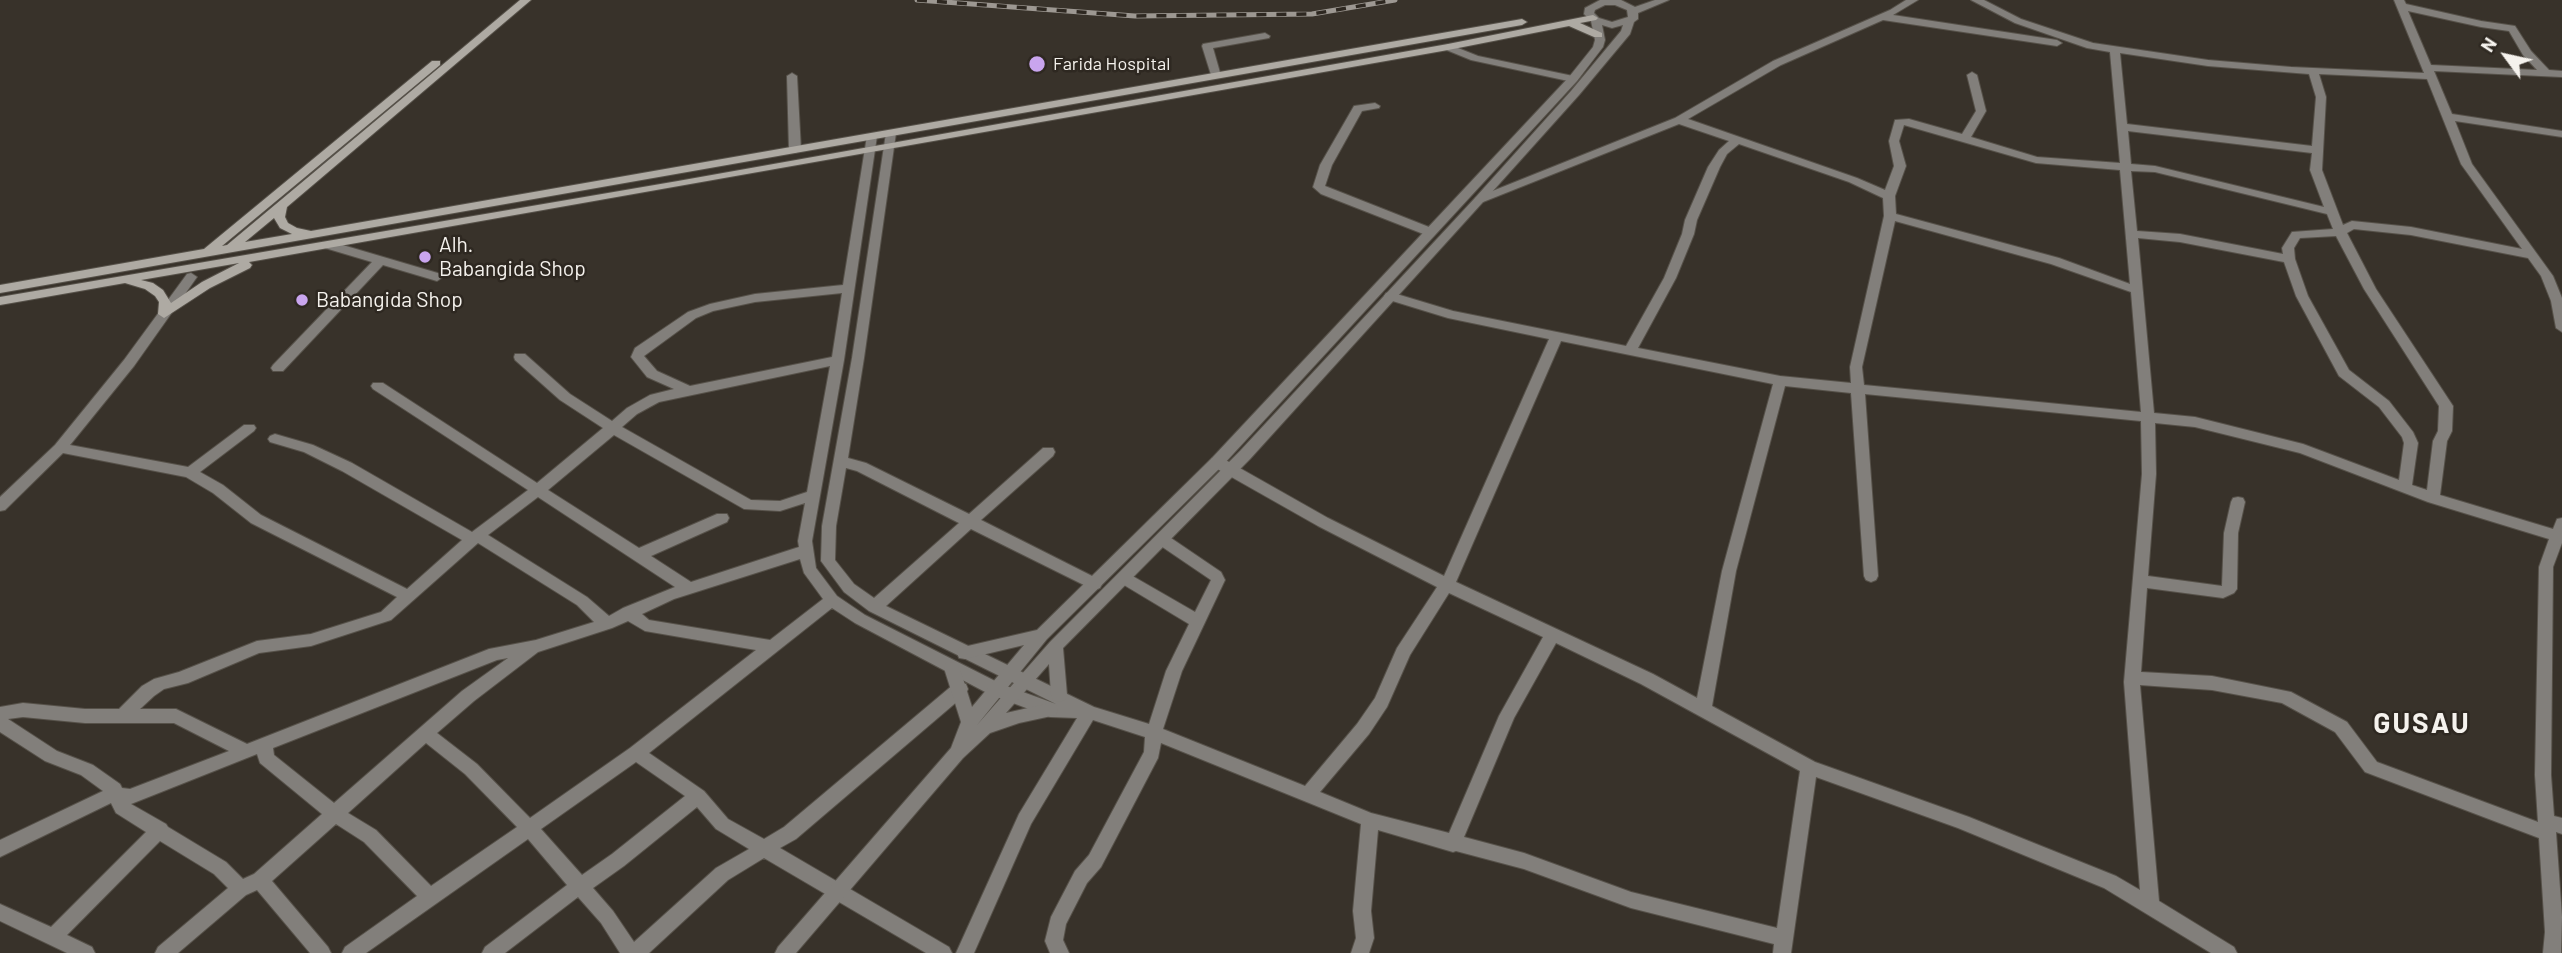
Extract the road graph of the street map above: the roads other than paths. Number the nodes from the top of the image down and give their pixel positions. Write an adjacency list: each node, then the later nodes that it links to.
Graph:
1 (513, 0): 53 (main road)
2 (526, 0): 42 (main road)
3 (1664, 0): 10 (street)
4 (1913, 0): 11 (street)
5 (1976, 0): 9 (street)
6 (1616, 1): 8 (street); 10 (street)
7 (2400, 3): 19 (street); 20 (street)
8 (1594, 10): 10 (street); 12 (main road); 14 (street); 24 (main road)
9 (1998, 11): 13 (street); 17 (street)
10 (1631, 17): 41 (street)
11 (1882, 17): 13 (street); 28 (street)
12 (1568, 22): 14 (main road); 16 (main road)
13 (1978, 31): 17 (street)
14 (1598, 35): 25 (street)
15 (1265, 36): 24 (street)
16 (1448, 47): 25 (street); 31 (main road)
17 (2115, 51): 18 (street); 29 (street)
18 (2313, 71): 19 (street); 36 (street)
19 (2429, 72): 20 (street); 27 (street)
20 (2547, 74): 21 (street)
21 (2562, 74)
22 (1972, 75): 32 (street)
23 (792, 76): 35 (street)
24 (1216, 76): 31 (main road)
25 (1573, 79): 45 (street)
26 (1375, 106): 45 (street)
27 (2446, 117): 30 (street); 52 (street)
28 (1679, 120): 33 (street); 41 (street)
29 (2121, 127): 36 (street); 37 (street)
30 (2562, 134)
31 (891, 139): 34 (main road); 83 (street)
32 (1965, 139): 37 (street); 40 (street)
33 (1736, 141): 40 (street); 69 (street)
34 (872, 143): 35 (main road); 38 (main road); 61 (street)
35 (795, 150): 38 (main road)
36 (2318, 150): 43 (street)
37 (2126, 165): 43 (street); 48 (street)
38 (696, 175): 39 (main road)
39 (677, 178): 47 (main road); 49 (main road)
40 (1889, 195): 44 (street)
41 (1479, 200): 64 (street)
42 (281, 207): 47 (main road); 50 (main road)
43 (2332, 212): 46 (street)
44 (1890, 216): 63 (street); 75 (street)
45 (1430, 232): 84 (street)
46 (2340, 232): 52 (street); 55 (street); 89 (street)
47 (320, 233): 50 (main road)
48 (2133, 234): 55 (street); 63 (street)
49 (329, 245): 51 (main road); 54 (street)
50 (228, 250): 53 (main road)
51 (285, 251): 53 (main road); 66 (main road)
52 (2531, 255): 58 (street)
53 (207, 260): 56 (main road); 62 (main road)
54 (381, 260): 57 (street); 72 (street)
55 (2289, 260): 86 (street)
56 (191, 273): 60 (main road); 66 (street)
57 (437, 276)
58 (2547, 276): 59 (street); 67 (street)
59 (2562, 279)
60 (108, 283): 65 (main road); 66 (main road)
61 (849, 288): 71 (street); 76 (street)
62 (0, 289)
63 (2136, 289): 77 (street)
64 (1390, 296): 68 (street); 84 (street)
65 (0, 302)
66 (164, 314): 81 (street)
67 (2562, 328)
68 (1557, 337): 69 (street); 103 (street)
69 (1629, 352): 73 (street)
70 (520, 357): 79 (street)
71 (838, 360): 76 (street); 88 (street)
72 (278, 368)
73 (1780, 380): 75 (street); 123 (street)
74 (378, 386): 87 (street)
75 (1857, 389): 77 (street); 99 (street)
76 (687, 390): 79 (street)
77 (2148, 416): 86 (street); 101 (street)
78 (249, 428): 85 (street)
79 (613, 428): 87 (street); 88 (street)
80 (275, 439): 95 (street)
81 (60, 448): 85 (street); 91 (street)
82 (1048, 452): 93 (street)
83 (839, 461): 93 (street); 107 (street)
84 (1224, 466): 96 (street); 102 (street); 103 (street)
85 (194, 475): 105 (street)
86 (2404, 487): 89 (street)
87 (540, 489): 95 (street); 98 (street)
88 (814, 495): 97 (street)
89 (2433, 498): 94 (street)
90 (2238, 502): 101 (street)
91 (0, 506)
92 (722, 518): 98 (street)
93 (969, 520): 102 (street); 107 (street)
94 (2560, 532): 140 (street)
95 (476, 538): 105 (street); 110 (street)
96 (1163, 540): 100 (street); 109 (street)
97 (805, 551): 104 (street); 106 (street)
98 (640, 554): 104 (street)
99 (1871, 576)
100 (1124, 578): 109 (street); 112 (street)
101 (2140, 580): 118 (street)
102 (1095, 584): 112 (street)
103 (1444, 584): 111 (street); 137 (street)
104 (690, 588): 108 (street)
105 (408, 596): 126 (street)
106 (832, 600): 114 (street); 116 (street)
107 (874, 607): 115 (street)
108 (628, 612): 110 (street); 114 (street)
109 (1197, 621): 129 (street)
110 (607, 624): 113 (street)
111 (1553, 634): 123 (street); 143 (street)
112 (1049, 640): 115 (street); 117 (street); 122 (street)
113 (536, 646): 130 (street); 131 (street)
114 (774, 647): 133 (street)
115 (965, 653): 117 (street)
116 (952, 668): 119 (street); 120 (street)
117 (1016, 676): 120 (street); 121 (street); 122 (street)
118 (2133, 678): 140 (street); 151 (street)
119 (960, 689): 128 (street); 144 (street)
120 (995, 689): 121 (street); 128 (street)
121 (1012, 696): 122 (street); 128 (street)
122 (1054, 703): 124 (street); 128 (street)
123 (1703, 709): 134 (street)
124 (1089, 712): 129 (street); 165 (street)
125 (0, 714): 126 (street)
126 (124, 715): 132 (street)
127 (0, 723): 135 (street)
128 (976, 725): 149 (street)
129 (1154, 733): 137 (street); 166 (street)
130 (426, 734): 138 (street); 141 (street)
131 (265, 746): 132 (street); 138 (street)
132 (248, 752): 135 (street)
133 (636, 753): 136 (street); 141 (street)
134 (1809, 767): 151 (street); 154 (street)
135 (115, 794): 142 (street); 145 (street)
136 (698, 796): 144 (street); 147 (street)
137 (1307, 796): 139 (street)
138 (335, 814): 146 (street); 150 (street)
139 (1370, 820): 143 (street); 167 (street)
140 (2552, 827): 168 (street)
141 (529, 828): 147 (street); 150 (street)
142 (160, 829): 148 (street); 153 (street)
143 (1453, 844): 154 (street)
144 (766, 848): 149 (street); 162 (street)
145 (0, 849)
146 (260, 880): 148 (street); 158 (street)
147 (580, 885): 160 (street); 161 (street)
148 (240, 889): 157 (street)
149 (839, 892): 163 (street); 164 (street)
150 (430, 897): 159 (street)
151 (2150, 906): 155 (street)
152 (0, 912): 153 (street)
153 (52, 937): 156 (street)
154 (1783, 946)
155 (2226, 952)
156 (86, 953)
157 (164, 953)
158 (322, 953)
159 (351, 953)
160 (491, 953)
161 (631, 953)
162 (636, 953)
163 (784, 953)
164 (943, 953)
165 (965, 953)
166 (1060, 953)
167 (1360, 953)
168 (2552, 953)

